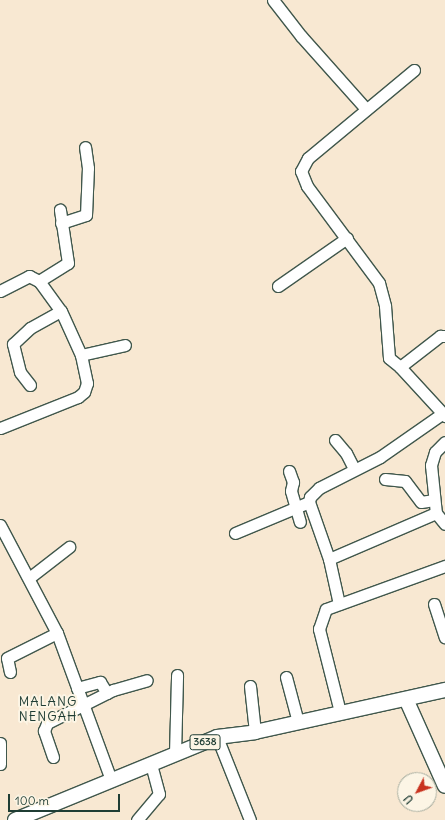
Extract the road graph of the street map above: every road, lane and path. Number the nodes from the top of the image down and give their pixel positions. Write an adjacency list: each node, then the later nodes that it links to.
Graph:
1 (273, 0): 3 (street)
2 (414, 70): 3 (street)
3 (366, 109): 7 (street)
4 (85, 147): 6 (street)
5 (60, 210): 6 (street)
6 (61, 223): 8 (street)
7 (347, 238): 9 (street); 15 (street)
8 (39, 282): 10 (street); 11 (street)
9 (278, 286)
10 (0, 291)
11 (61, 311): 14 (street); 16 (street)
12 (445, 336): 15 (street)
13 (125, 346): 14 (street)
14 (81, 355): 18 (street)
15 (400, 367): 17 (street)
16 (30, 385)
17 (444, 414): 21 (street)
18 (0, 428)
19 (335, 440): 21 (street)
20 (445, 442): 24 (street)
21 (354, 469): 25 (street)
22 (289, 471): 26 (street)
23 (385, 479): 24 (street)
24 (434, 500): 27 (street)
25 (309, 502): 26 (street); 34 (street)
26 (296, 509): 28 (street); 31 (street)
27 (436, 513): 29 (street); 34 (street)
28 (300, 522)
29 (445, 524)
30 (0, 525): 32 (street)
31 (235, 533)
32 (4, 541): 36 (street)
33 (68, 547): 36 (street)
34 (329, 560): 37 (street)
35 (445, 566): 37 (street)
36 (29, 578): 39 (street)
37 (339, 604): 51 (street)
38 (434, 604): 40 (street)
39 (57, 633): 41 (street); 46 (street)
40 (445, 637)
41 (10, 672)
42 (177, 676): 56 (street)
43 (286, 676): 52 (street)
44 (147, 680): 48 (street)
45 (250, 686): 53 (street)
46 (78, 688): 48 (street); 50 (street)
47 (445, 690): 49 (main road, 3638)
48 (107, 693): 50 (street)
49 (406, 699): 51 (main road, 3638); 61 (main road)
50 (84, 706): 57 (street); 60 (street)
51 (340, 712): 52 (main road, 3638)
52 (298, 722): 53 (main road, 3638)
53 (255, 732): 54 (main road, 3638)
54 (218, 737): 56 (main road, 3638); 64 (street)
55 (0, 743): 58 (street)
56 (175, 754): 59 (main road, 3638)
57 (53, 757)
58 (0, 764)
59 (151, 764): 60 (main road, 3638); 63 (street)
60 (111, 780): 62 (main road, 3638)
61 (445, 786)
62 (20, 819)
63 (137, 820)
64 (250, 820)

